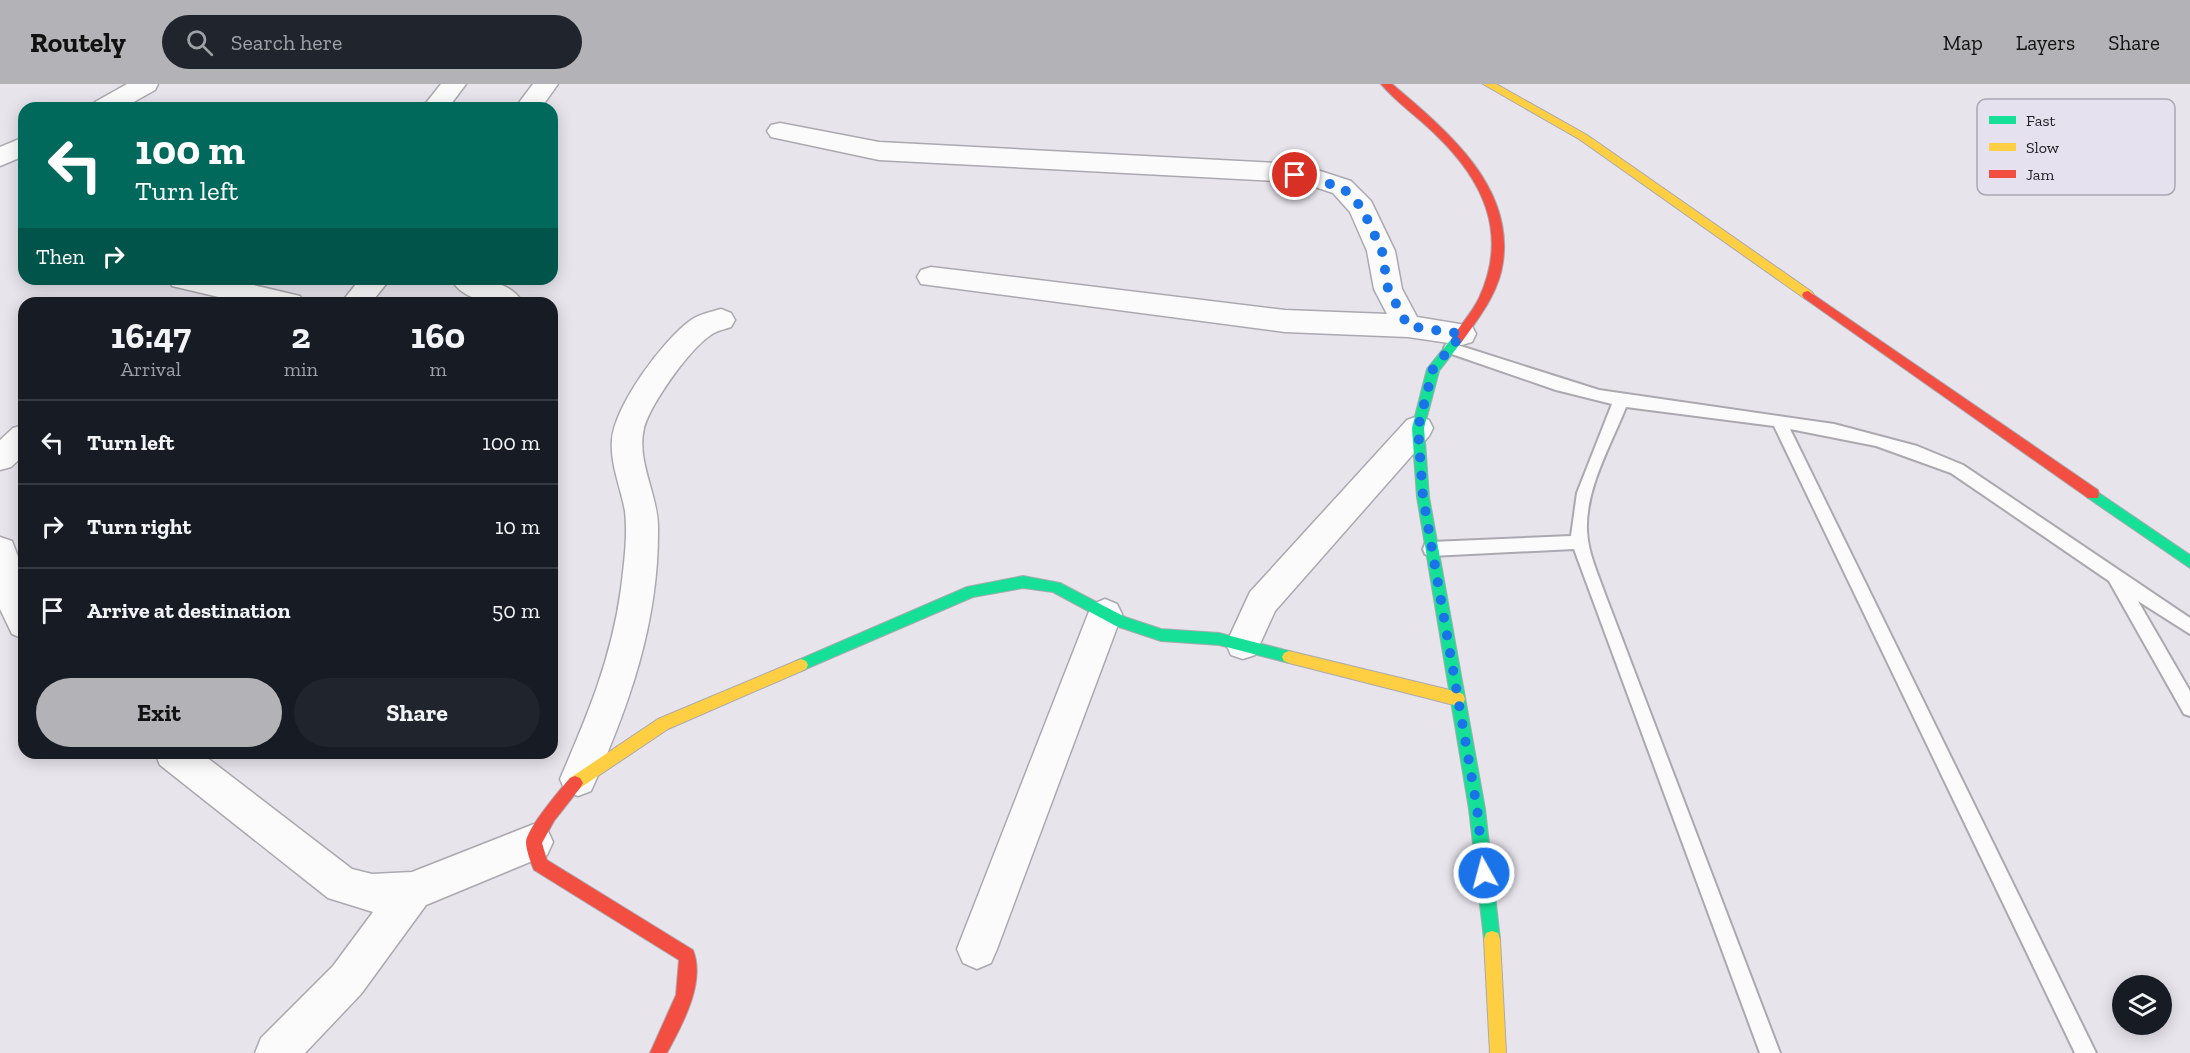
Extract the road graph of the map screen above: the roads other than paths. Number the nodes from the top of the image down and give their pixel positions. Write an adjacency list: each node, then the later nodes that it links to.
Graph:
1 (146, 84): 6 (street)
2 (454, 84): 7 (street)
3 (546, 84): 8 (street)
4 (1386, 84): 23 (street)
5 (1488, 84): 32 (street)
6 (114, 102)
7 (440, 102)
8 (532, 102)
9 (780, 131): 22 (street)
10 (18, 149): 11 (street)
11 (0, 157)
12 (931, 277): 22 (street)
13 (177, 285): 17 (street)
14 (209, 285): 18 (street)
15 (371, 285): 19 (street)
16 (476, 285): 20 (street)
17 (186, 297)
18 (263, 297)
19 (361, 297)
20 (498, 297)
21 (721, 320): 41 (street)
22 (1408, 326): 23 (street)
23 (1457, 341): 24 (lane); 26 (street)
24 (1621, 400): 25 (lane); 29 (lane)
25 (1780, 423): 33 (lane); 49 (lane)
26 (1418, 428): 30 (street); 37 (street)
27 (18, 442): 28 (street)
28 (0, 458)
29 (1581, 542): 30 (lane); 48 (lane)
30 (1431, 549): 38 (street)
31 (10, 558): 34 (street)
32 (2190, 562)
33 (2114, 575): 36 (lane); 39 (lane)
34 (18, 611)
35 (1105, 614): 37 (street); 41 (street); 44 (street)
36 (2190, 627)
37 (1243, 644): 38 (street)
38 (1458, 699): 47 (street)
39 (2190, 708)
40 (180, 759): 43 (street)
41 (578, 780): 42 (street)
42 (534, 842): 43 (street); 46 (street)
43 (412, 891): 45 (street)
44 (977, 948)
45 (276, 1053)
46 (658, 1053)
47 (1498, 1053)
48 (1770, 1053)
49 (2086, 1053)

